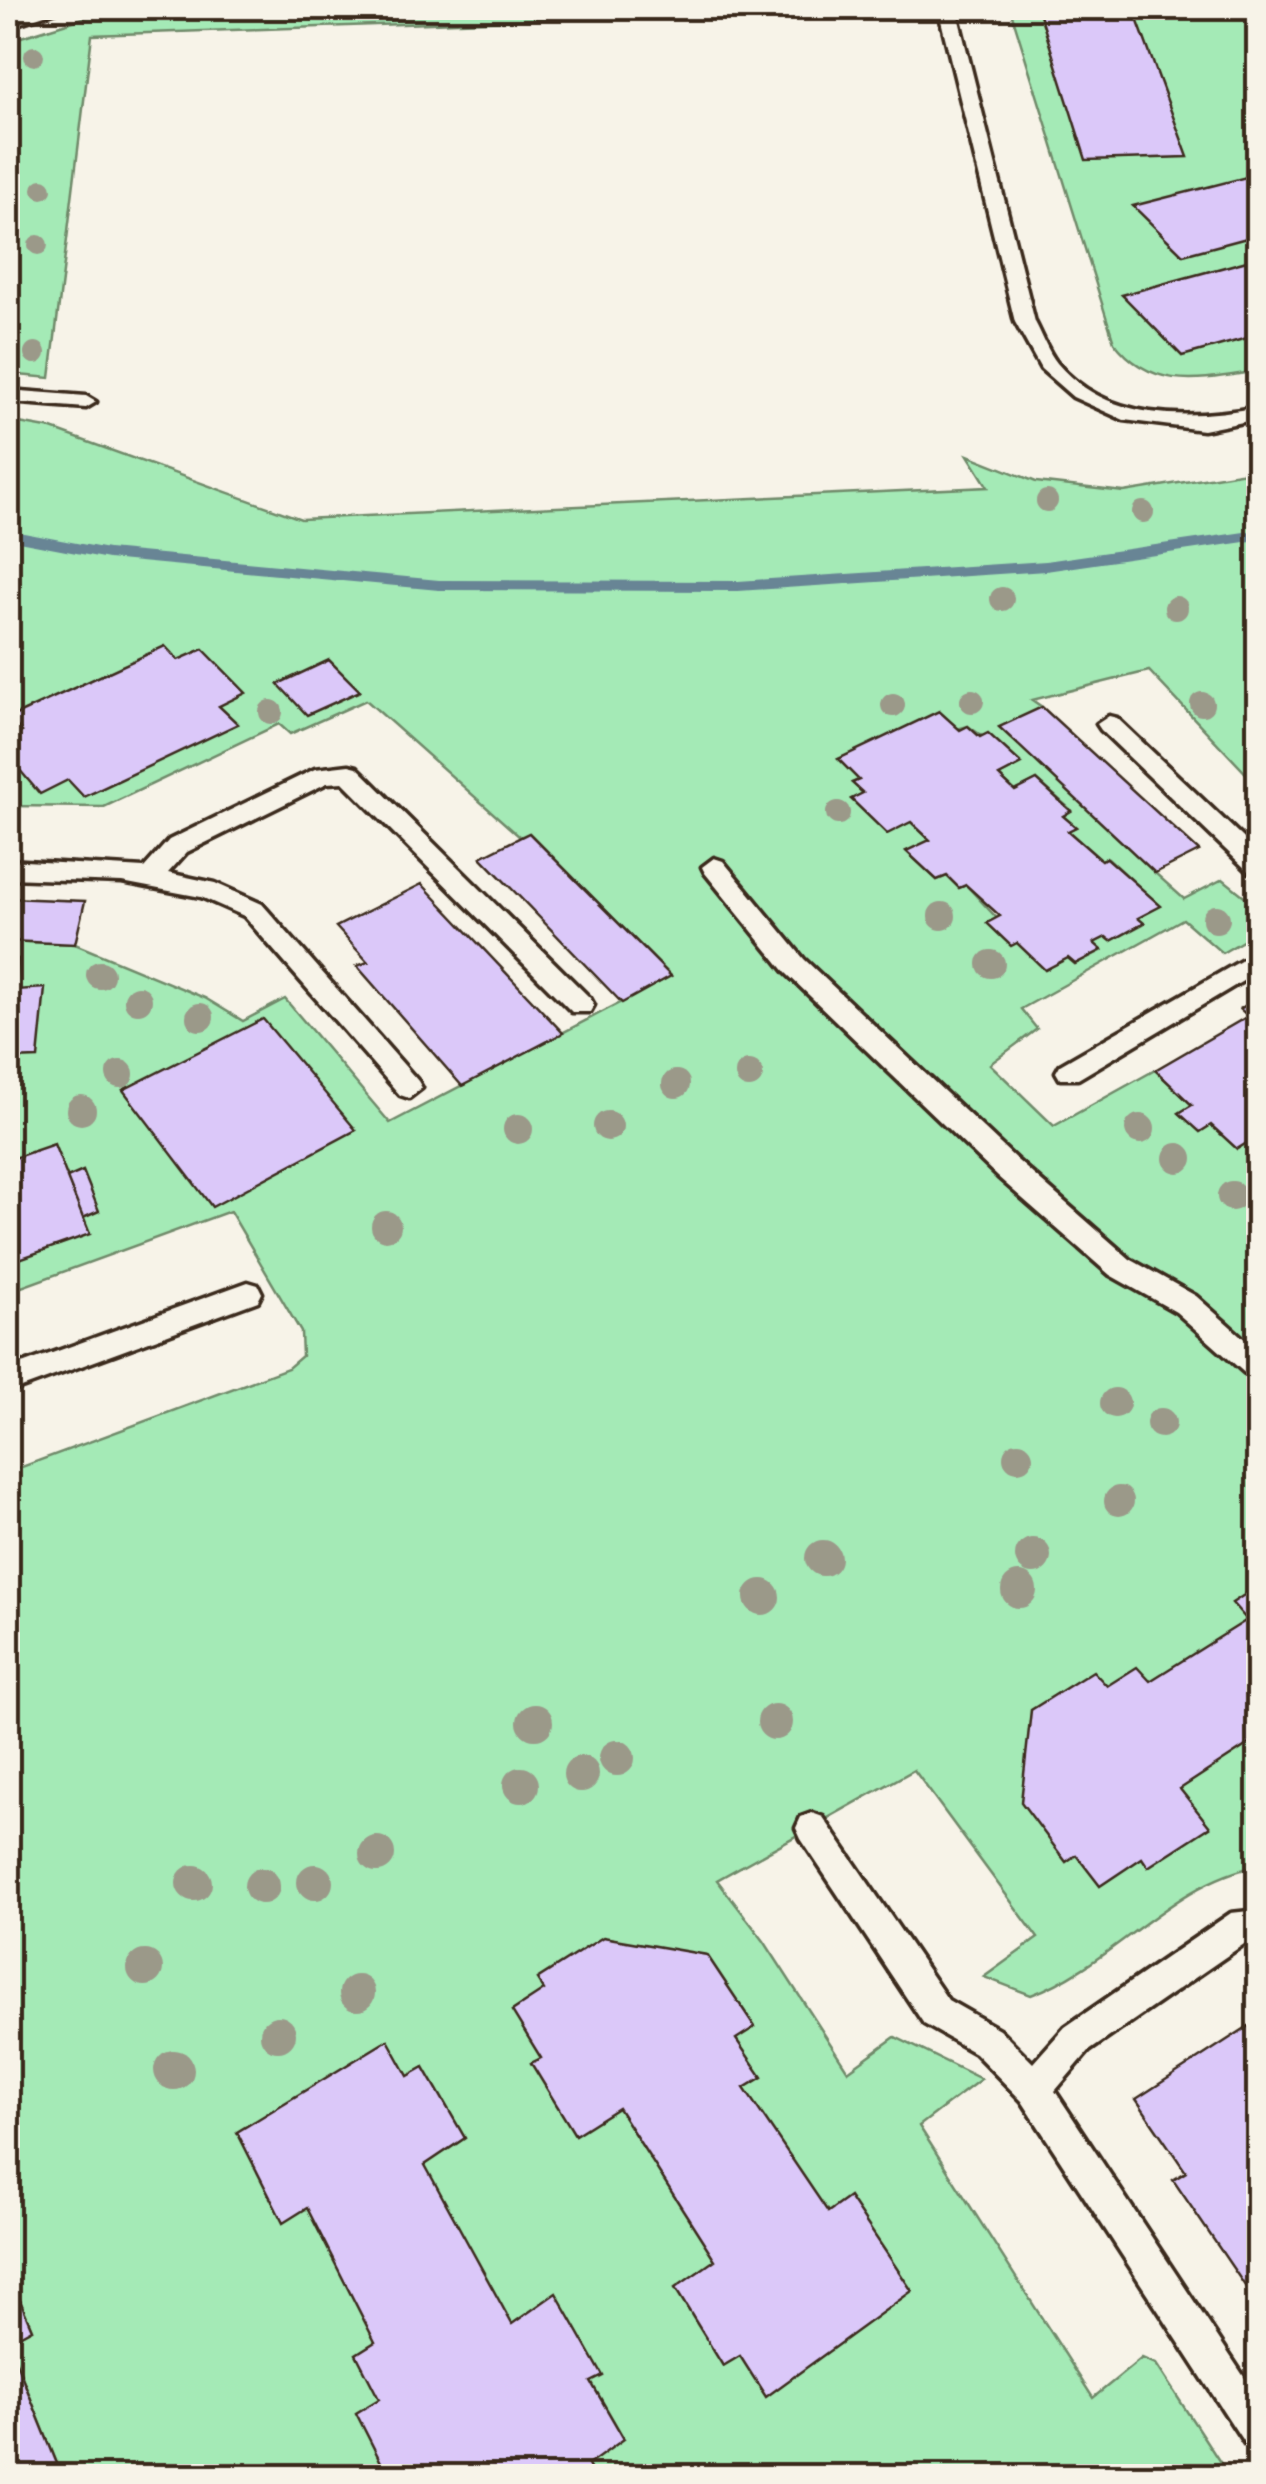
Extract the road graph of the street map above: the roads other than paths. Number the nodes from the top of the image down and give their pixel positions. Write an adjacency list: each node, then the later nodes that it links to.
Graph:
1 (57, 8): 3 (lane)
2 (947, 8): 6 (lane)
3 (9, 19)
4 (8, 396): 5 (lane)
5 (86, 402)
6 (1258, 413)
7 (1109, 724): 8 (lane)
8 (1258, 866)
9 (714, 868): 17 (lane)
10 (8, 869): 11 (lane)
11 (149, 878): 13 (lane); 15 (lane)
12 (1258, 960): 14 (lane)
13 (581, 1005)
14 (1070, 1072)
15 (409, 1088)
16 (248, 1293): 18 (lane)
17 (1258, 1368)
18 (8, 1382)
19 (812, 1828): 21 (lane)
20 (1258, 1926): 21 (lane)
21 (1034, 2090): 22 (lane)
22 (1258, 2431)

